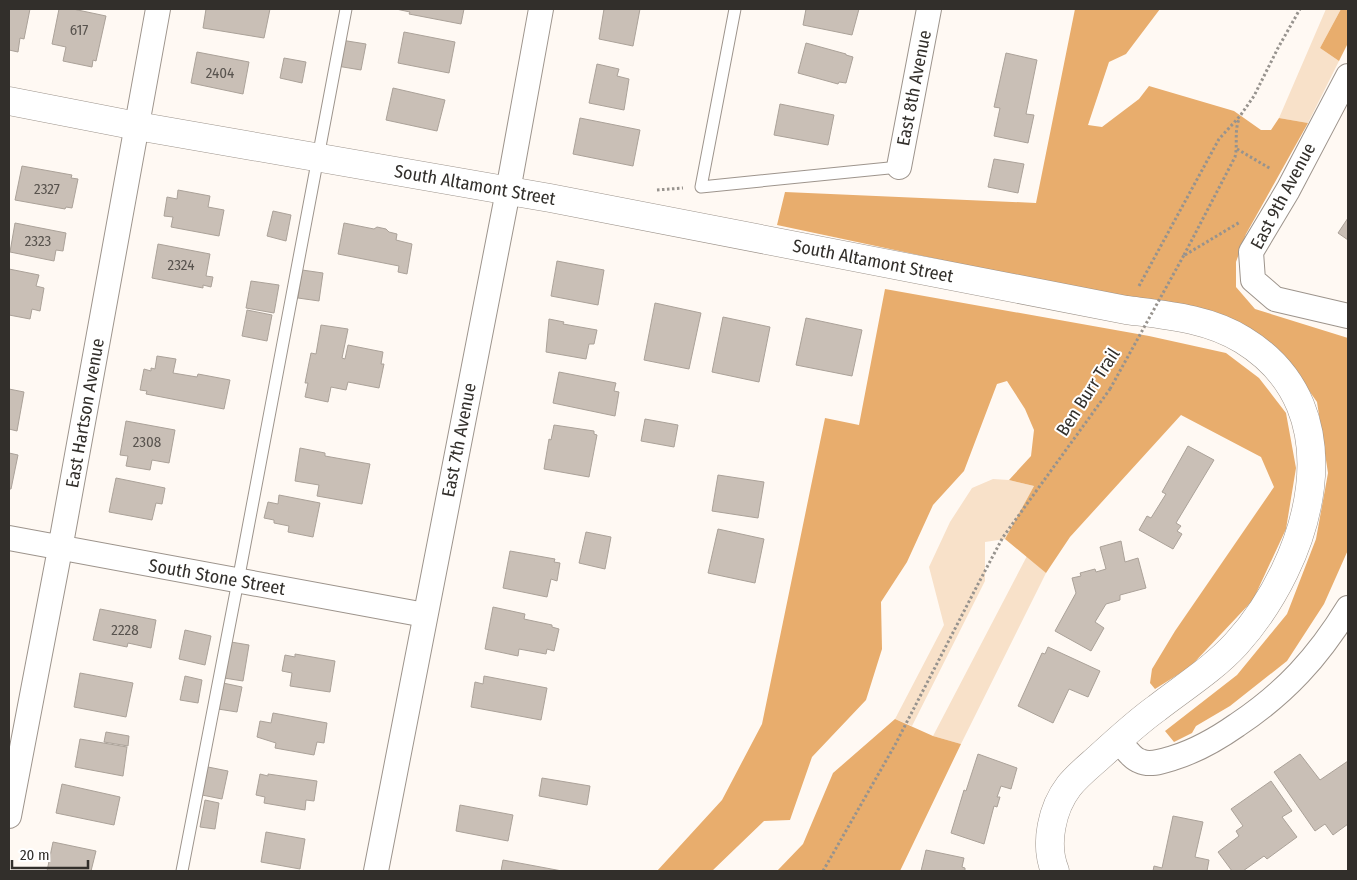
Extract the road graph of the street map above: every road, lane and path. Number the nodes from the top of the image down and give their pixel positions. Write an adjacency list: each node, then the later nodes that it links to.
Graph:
1 (158, 9): 10 (street, East Hartson Avenue)
2 (346, 9): 12 (lane)
3 (541, 9): 15 (street, East 7th Avenue)
4 (735, 9): 13 (lane)
5 (929, 9): 13 (street, East 8th Avenue)
6 (1300, 9): 9 (path)
7 (1348, 76): 14 (street, East 9th Avenue)
8 (9, 101): 10 (street, South Altamont Street)
9 (1240, 116): 11 (path, Ben Burr Trail); 18 (path)
10 (137, 126): 12 (street, South Altamont Street); 21 (street, East Hartson Avenue)
11 (1236, 149): 14 (path); 17 (path, Ben Burr Trail)
12 (318, 158): 15 (street, South Altamont Street); 22 (lane)
13 (899, 168)
14 (1292, 182): 19 (street, East 9th Avenue)
15 (508, 191): 18 (street, South Altamont Street); 24 (street, East 7th Avenue)
16 (1246, 218): 17 (path)
17 (1184, 255): 29 (path, Ben Burr Trail, bridge)
18 (1126, 310): 25 (street, South Altamont Street)
19 (1348, 316)
20 (9, 538): 21 (street, South Stone Street)
21 (60, 548): 22 (street, South Stone Street); 26 (street, East Hartson Avenue)
22 (238, 581): 24 (street, South Stone Street); 27 (lane)
23 (1348, 608): 25 (street)
24 (425, 615): 28 (street, East 7th Avenue)
25 (1118, 740): 30 (street, South Altamont Street)
26 (9, 816)
27 (182, 871)
28 (376, 871)
29 (823, 871)
30 (1055, 871)

